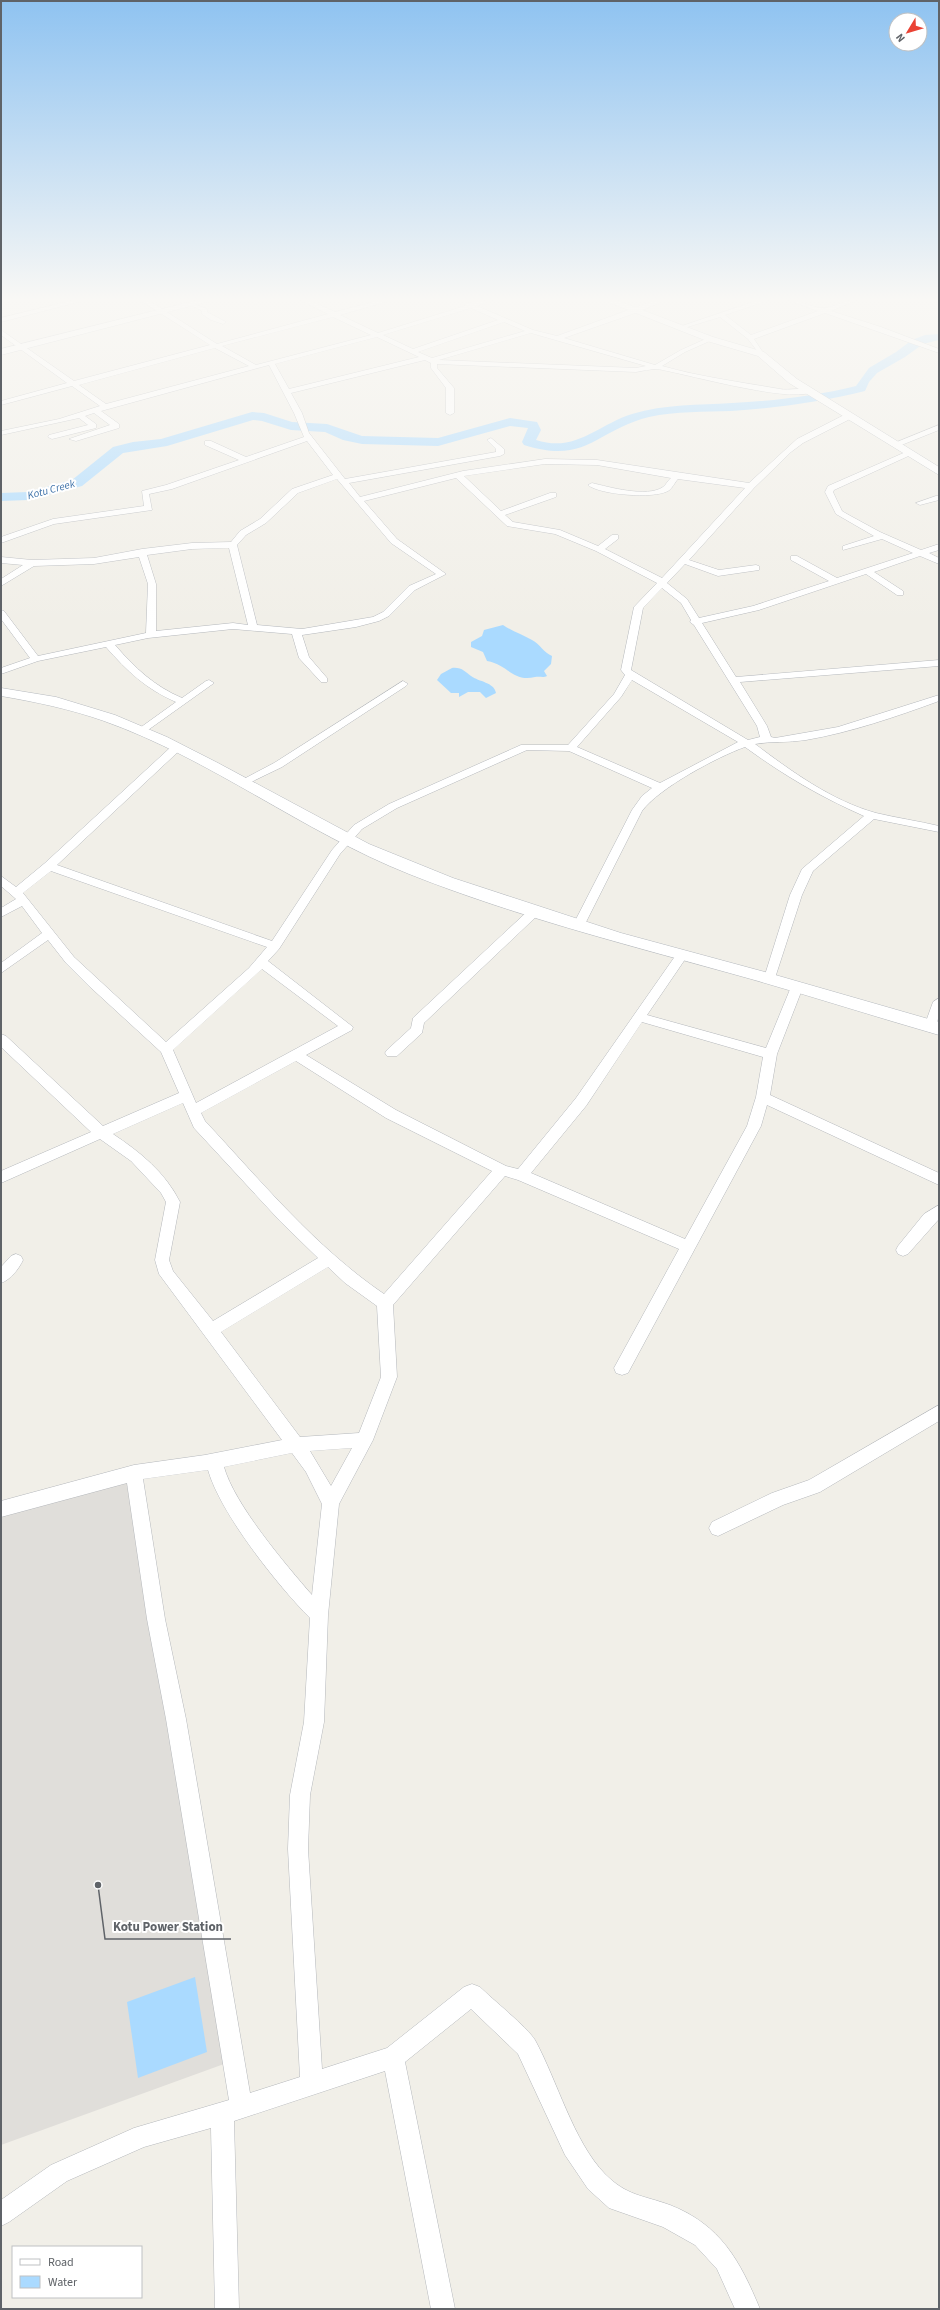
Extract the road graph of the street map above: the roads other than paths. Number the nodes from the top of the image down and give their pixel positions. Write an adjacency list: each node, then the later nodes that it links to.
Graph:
1 (102, 408): 5 (street)
2 (294, 408): 12 (street)
3 (450, 408): 6 (street)
4 (835, 408): 8 (street)
5 (95, 410): 7 (street); 13 (street)
6 (450, 413)
7 (80, 415): 10 (street); 11 (street)
8 (848, 416): 16 (street); 24 (street)
9 (939, 427): 16 (street)
10 (1, 433)
11 (52, 437)
12 (309, 438): 18 (street); 22 (street)
13 (73, 439)
14 (491, 440): 22 (street)
15 (208, 443): 18 (street)
16 (896, 444): 17 (street)
17 (911, 453): 19 (street); 30 (street)
18 (245, 460): 32 (street)
19 (939, 472)
20 (459, 476): 21 (street); 27 (street); 29 (street)
21 (676, 476): 23 (street); 24 (street)
22 (341, 479): 27 (street); 33 (street)
23 (592, 486)
24 (751, 486): 41 (street)
25 (553, 495): 29 (street)
26 (939, 498): 28 (street)
27 (358, 500): 53 (street)
28 (920, 503)
29 (499, 514): 36 (street)
30 (883, 536): 35 (street); 38 (street)
31 (615, 537): 36 (street)
32 (1, 540)
33 (233, 545): 37 (street); 52 (street)
34 (939, 547): 38 (street)
35 (846, 548)
36 (599, 549): 48 (street)
37 (142, 552): 43 (street); 54 (street)
38 (923, 554): 42 (street); 45 (street)
39 (794, 558): 46 (street)
40 (1, 560): 43 (street)
41 (684, 561): 44 (street); 48 (street)
42 (939, 561)
43 (32, 563): 47 (street)
44 (756, 568)
45 (867, 571): 46 (street); 49 (street)
46 (836, 581): 51 (street)
47 (1, 583)
48 (662, 583): 51 (street); 59 (street)
49 (900, 593)
50 (1, 613): 56 (street)
51 (695, 622): 61 (street)
52 (253, 626): 53 (street); 54 (street)
53 (296, 632): 60 (street)
54 (151, 635): 55 (street)
55 (108, 643): 56 (street); 66 (street)
56 (36, 659): 58 (street)
57 (939, 663): 61 (street)
58 (1, 671)
59 (630, 676): 69 (street); 71 (street)
60 (324, 680)
61 (732, 680): 68 (street)
62 (209, 682): 66 (street)
63 (403, 684): 72 (street)
64 (1, 692): 67 (street)
65 (939, 698): 68 (street)
66 (182, 701): 67 (street)
67 (141, 732): 70 (street)
68 (766, 739): 69 (street)
69 (746, 743): 73 (street); 74 (street)
70 (176, 748): 72 (street); 77 (street)
71 (571, 748): 73 (street); 76 (street)
72 (243, 782): 76 (street)
73 (660, 787): 82 (street)
74 (872, 815): 75 (street); 88 (street)
75 (936, 825)
76 (347, 838): 80 (street); 84 (street)
77 (48, 866): 79 (street); 84 (street)
78 (1, 880): 79 (street)
79 (20, 896): 81 (street); 83 (street)
80 (535, 911): 82 (street); 95 (street)
81 (1, 913)
82 (579, 925): 85 (street)
83 (50, 933): 87 (street); 94 (street)
84 (275, 946): 86 (street)
85 (682, 955): 88 (street); 91 (street)
86 (261, 962): 94 (street); 97 (street)
87 (1, 969)
88 (770, 978): 89 (street)
89 (797, 987): 92 (street); 96 (street)
90 (939, 1002): 92 (street)
91 (639, 1017): 96 (street); 103 (street)
92 (935, 1028)
93 (1, 1039): 101 (street)
94 (166, 1049): 98 (street)
95 (392, 1053)
96 (770, 1054): 99 (street)
97 (296, 1055): 100 (street); 102 (street)
98 (185, 1096): 100 (street); 101 (street)
99 (763, 1097): 105 (street); 107 (street)
100 (193, 1111): 109 (street)
101 (100, 1132): 104 (street); 113 (street)
102 (502, 1170): 103 (street); 112 (street)
103 (521, 1175): 107 (street)
104 (1, 1177)
105 (939, 1179)
106 (939, 1211): 108 (street)
107 (689, 1247): 114 (street)
108 (903, 1250)
109 (329, 1259): 112 (street); 113 (street)
110 (16, 1260): 111 (street)
111 (1, 1277)
112 (385, 1303): 116 (street)
113 (211, 1330): 117 (street)
114 (622, 1368)
115 (939, 1412): 122 (street)
116 (365, 1440): 117 (street); 120 (street)
117 (295, 1445): 118 (street); 120 (street)
118 (214, 1461): 119 (street); 123 (street)
119 (134, 1473): 121 (street); 126 (street)
120 (331, 1503): 123 (street)
121 (1, 1509)
122 (718, 1528)
123 (319, 1615): 125 (street)
124 (393, 2057): 125 (street); 129 (street); 130 (street)
125 (312, 2084): 126 (street)
126 (232, 2110): 127 (street); 128 (street)
127 (1, 2214)
128 (227, 2309)
129 (443, 2309)
130 (748, 2309)

